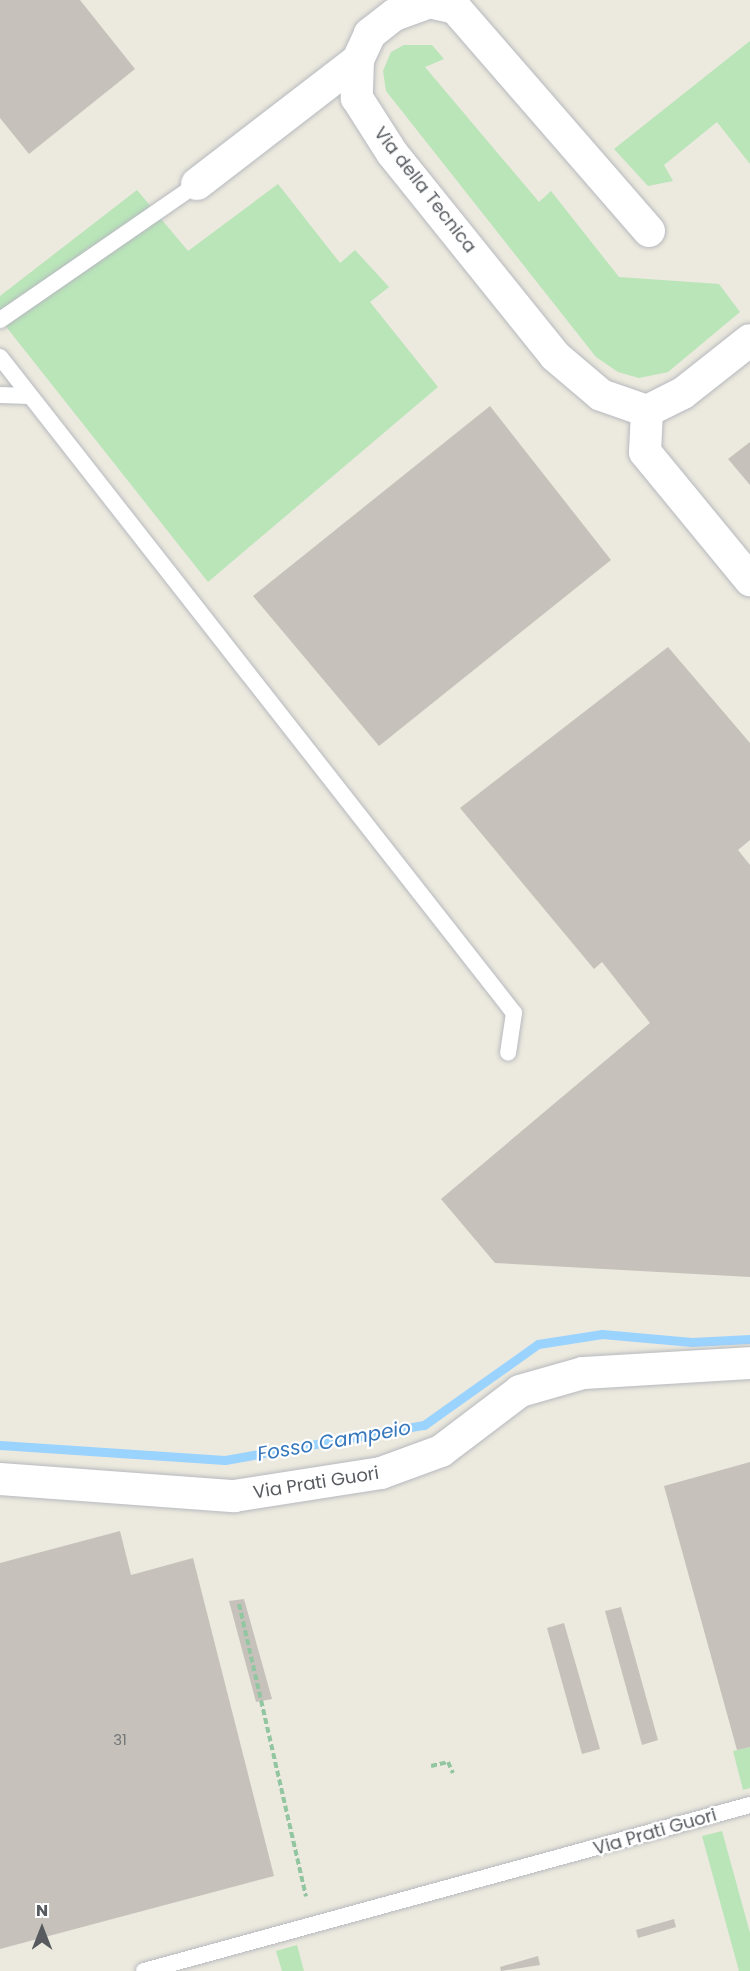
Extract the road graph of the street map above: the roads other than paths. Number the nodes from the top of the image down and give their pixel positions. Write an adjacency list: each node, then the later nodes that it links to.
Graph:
1 (358, 60): 2 (street); 3 (street, Via della Tecnica); 9 (street, Via della Tecnica)
2 (197, 184): 4 (lane)
3 (649, 231)
4 (0, 320)
5 (750, 340): 9 (street)
6 (0, 357): 8 (lane)
7 (0, 394): 8 (lane)
8 (30, 396): 11 (lane)
9 (647, 411): 10 (street)
10 (750, 580)
11 (508, 1053)
12 (750, 1363): 13 (street, Via Prati Guori)
13 (0, 1479)
14 (750, 1805): 15 (lane, Via Prati Guori)
15 (144, 1971)

